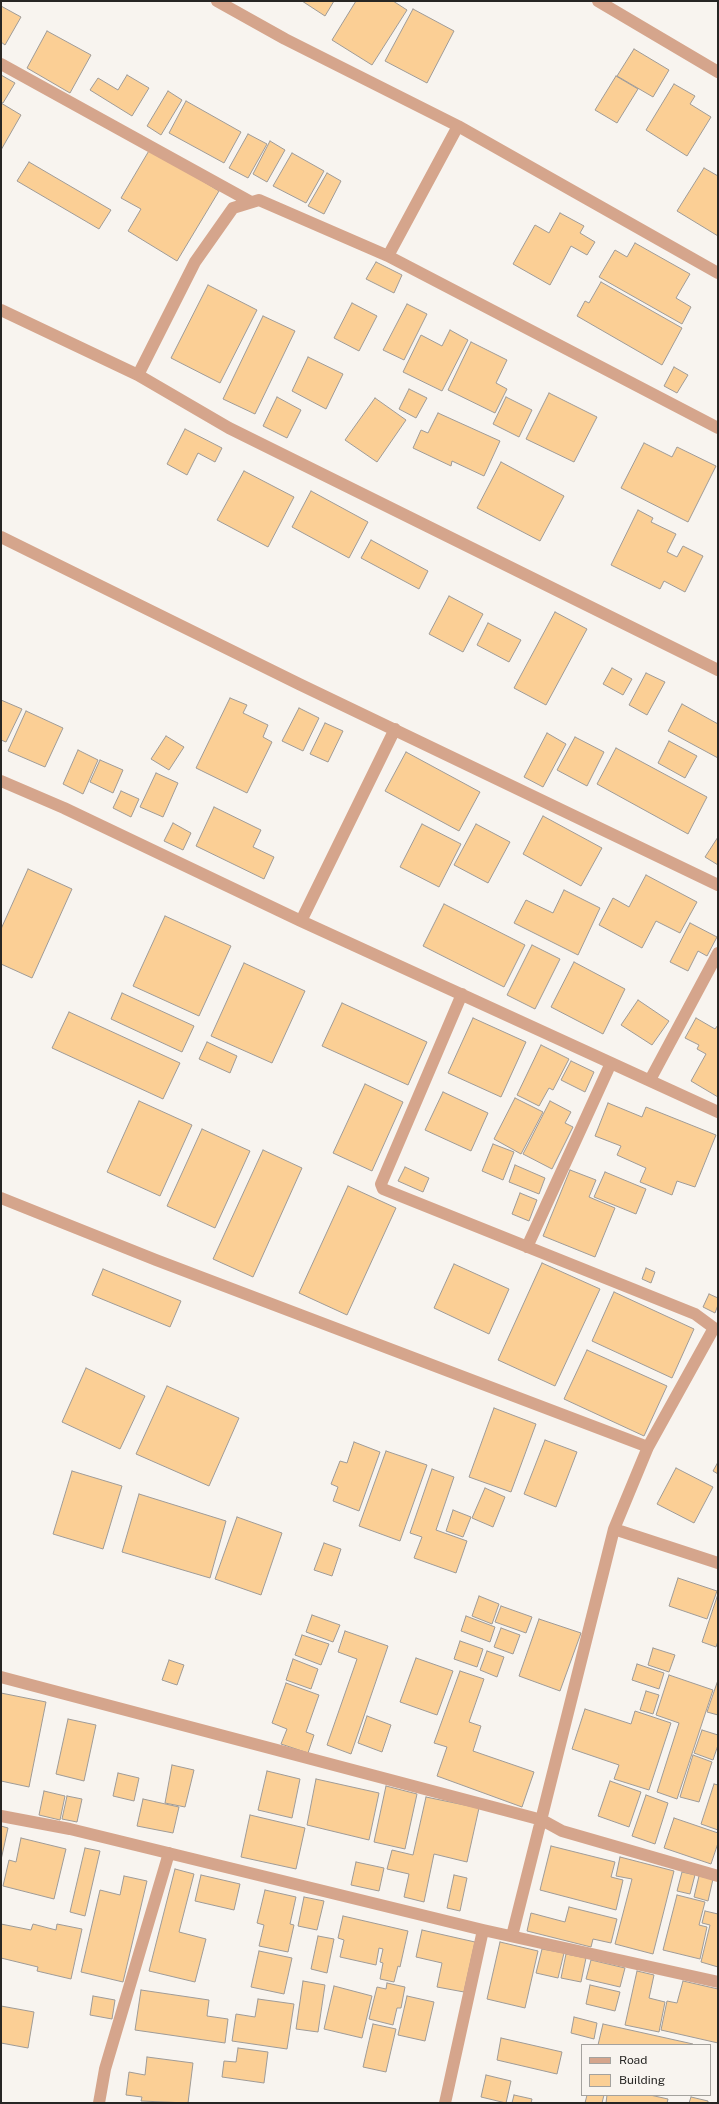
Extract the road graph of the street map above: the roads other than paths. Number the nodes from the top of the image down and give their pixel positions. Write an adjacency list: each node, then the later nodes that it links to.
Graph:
1 (217, 1): 5 (street)
2 (598, 1): 4 (street)
3 (1, 64): 6 (street)
4 (718, 72)
5 (458, 126): 7 (street); 8 (street)
6 (251, 202): 7 (street); 10 (street)
7 (388, 256): 11 (street)
8 (718, 273)
9 (1, 310): 10 (street)
10 (138, 375): 13 (street)
11 (718, 428)
12 (1, 537): 14 (street)
13 (718, 670)
14 (395, 729): 16 (street); 17 (street)
15 (1, 781): 17 (street)
16 (718, 885)
17 (302, 921): 19 (street)
18 (718, 953): 21 (street)
19 (462, 994): 20 (street); 24 (street)
20 (611, 1063): 21 (street); 24 (street)
21 (650, 1080): 22 (street)
22 (718, 1112)
23 (1, 1198): 25 (street)
24 (528, 1247): 25 (street)
25 (648, 1448): 26 (street)
26 (614, 1529): 27 (street); 30 (street)
27 (718, 1563)
28 (1, 1677): 30 (street)
29 (1, 1816): 31 (street)
30 (542, 1820): 32 (street); 34 (street)
31 (169, 1853): 33 (street); 36 (street)
32 (718, 1876)
33 (483, 1930): 34 (street); 37 (street)
34 (512, 1936): 35 (street)
35 (718, 1982)
36 (99, 2103)
37 (445, 2103)

